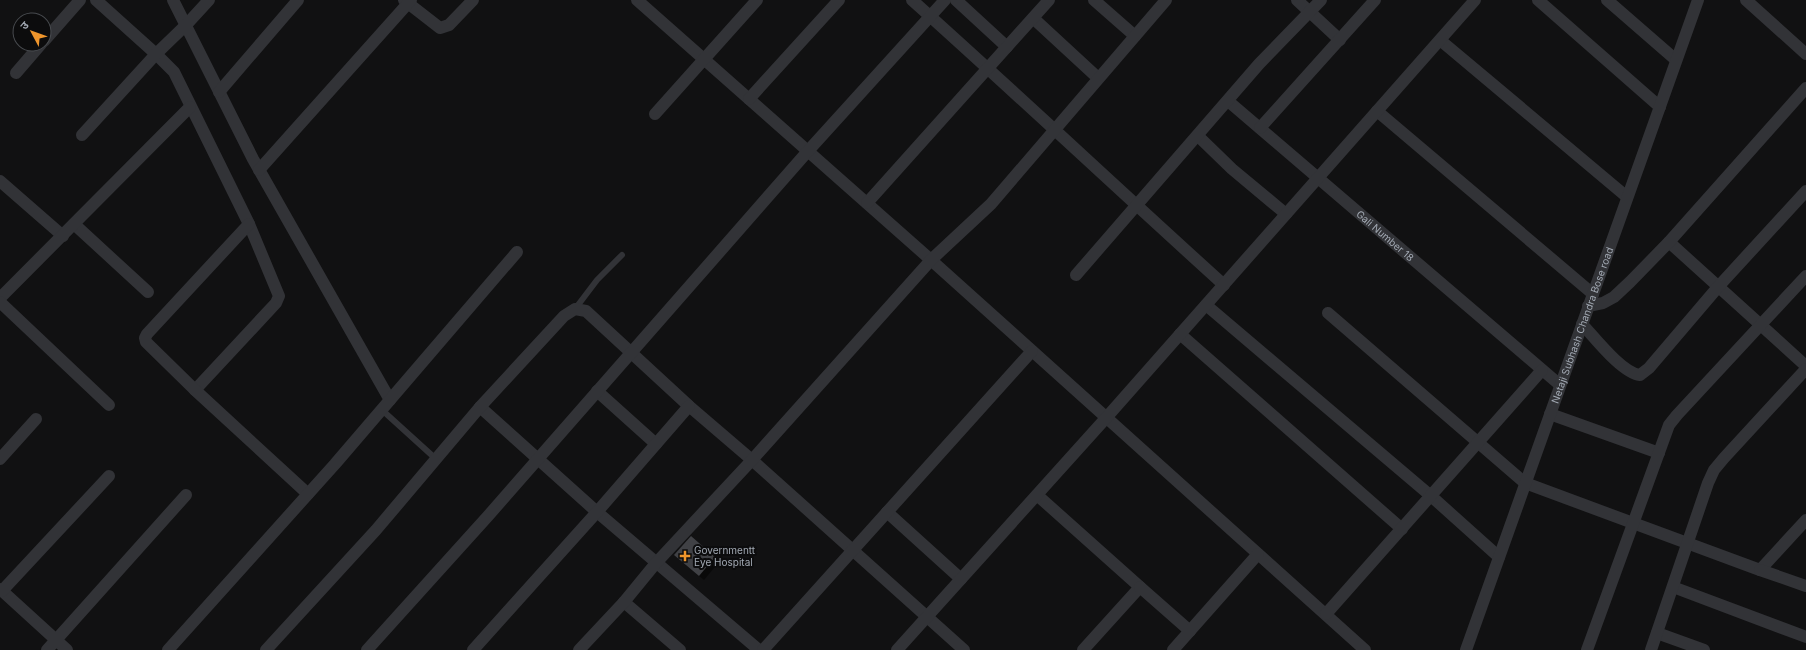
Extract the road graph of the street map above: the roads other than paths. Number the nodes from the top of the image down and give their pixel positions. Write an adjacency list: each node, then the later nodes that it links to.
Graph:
1 (80, 0): 29 (street)
2 (96, 0): 35 (street)
3 (174, 0): 28 (street)
4 (209, 0): 28 (street)
5 (298, 0): 43 (street)
6 (473, 0): 23 (street)
7 (637, 0): 37 (street)
8 (757, 0): 37 (street)
9 (839, 0): 44 (street)
10 (912, 0): 26 (street)
11 (945, 0): 26 (street)
12 (956, 0): 33 (street)
13 (1050, 0): 27 (street)
14 (1094, 0): 30 (street)
15 (1296, 0): 25 (street)
16 (1321, 0): 25 (street)
17 (1375, 0): 31 (street)
18 (1475, 0): 32 (street)
19 (1538, 0): 47 (street)
20 (1608, 0): 38 (street)
21 (1698, 0): 38 (street, Netaji Subhash Chandra Bose road)
22 (1746, 0): 36 (street)
23 (407, 1): 55 (street)
24 (1162, 1): 30 (street)
25 (1310, 12): 31 (street); 45 (street)
26 (930, 16): 39 (street); 54 (street)
27 (1033, 18): 33 (street); 41 (street)
28 (187, 24): 35 (street); 43 (street)
29 (52, 32)
30 (1135, 36): 41 (street)
31 (1340, 40): 50 (street)
32 (1440, 40): 48 (street); 59 (street)
33 (1007, 47): 39 (street)
34 (34, 52): 40 (street)
35 (156, 54): 46 (street); 52 (street)
36 (1806, 54)
37 (704, 59): 44 (street); 49 (street)
38 (1676, 60): 47 (street, Netaji Subhash Chandra Bose road)
39 (987, 70): 51 (street); 60 (street)
40 (16, 73)
41 (1098, 78): 51 (street)
42 (1806, 88): 66 (street)
43 (219, 92): 55 (street)
44 (749, 99): 54 (street)
45 (1228, 100): 50 (street, Gali Number 18); 53 (street)
46 (190, 107): 63 (street); 64 (street)
47 (1660, 107): 59 (street, Netaji Subhash Chandra Bose road)
48 (1377, 111): 56 (street); 75 (street)
49 (655, 114)
50 (1260, 128): 56 (street, Gali Number 18)
51 (1056, 130): 61 (street); 69 (street)
52 (82, 135)
53 (1198, 136): 61 (street); 62 (street)
54 (808, 151): 60 (street); 86 (street)
55 (259, 170): 93 (street)
56 (1318, 178): 62 (street); 88 (street, Gali Number 18)
57 (0, 182): 65 (street)
58 (1806, 190): 73 (street)
59 (1627, 197): 75 (street, Netaji Subhash Chandra Bose road)
60 (867, 203): 69 (street)
61 (1137, 206): 70 (street); 72 (street)
62 (1286, 214): 72 (street)
63 (74, 224): 65 (street); 74 (street)
64 (249, 224): 91 (street); 91 (street)
65 (63, 236): 76 (street)
66 (1669, 242): 73 (street); 79 (street)
67 (517, 252): 93 (street)
68 (622, 255): 80 (lane)
69 (931, 260): 85 (street); 107 (street)
70 (1076, 276)
71 (1806, 276): 83 (street)
72 (1224, 284): 78 (street)
73 (1718, 287): 82 (street); 83 (street)
74 (148, 292)
75 (1593, 294): 79 (street, Netaji Subhash Chandra Bose road)
76 (0, 298)
77 (0, 302): 94 (street)
78 (1206, 306): 84 (street); 113 (street)
79 (1588, 306): 82 (street, Netaji Subhash Chandra Bose road)
80 (574, 309): 86 (street); 96 (street)
81 (1328, 313): 101 (street)
82 (1582, 324): 90 (street, Netaji Subhash Chandra Bose road)
83 (1760, 326): 87 (street); 103 (street)
84 (1180, 334): 99 (street); 118 (street)
85 (1032, 351): 99 (street); 115 (street)
86 (632, 352): 92 (street); 95 (street)
87 (1806, 366)
88 (1542, 370): 90 (street, Gali Number 18); 101 (street)
89 (1806, 370): 119 (street)
90 (1560, 386): 98 (street, Netaji Subhash Chandra Bose road)
91 (195, 390): 110 (street)
92 (597, 391): 102 (street); 106 (street)
93 (390, 400): 97 (street)
94 (109, 405)
95 (689, 406): 102 (street); 107 (street)
96 (480, 408): 105 (street); 106 (street)
97 (382, 410): 105 (lane); 110 (street)
98 (1550, 414): 103 (street); 109 (street, Netaji Subhash Chandra Bose road)
99 (1106, 418): 112 (street); 121 (street)
100 (36, 419): 104 (street)
101 (1477, 443): 109 (street); 113 (street)
102 (656, 444): 114 (street)
103 (1659, 453): 117 (street)
104 (0, 459)
105 (436, 459): 141 (street)
106 (537, 460): 114 (street); 142 (street)
107 (752, 460): 120 (street); 123 (street)
108 (109, 476): 129 (street)
109 (1525, 483): 117 (street); 122 (street, Netaji Subhash Chandra Bose road)
110 (308, 494): 140 (street)
111 (186, 495): 136 (street)
112 (1037, 495): 125 (street); 127 (street)
113 (1431, 496): 118 (street); 122 (street)
114 (598, 512): 123 (street); 143 (street)
115 (887, 512): 120 (street); 125 (street)
116 (1806, 520): 124 (street)
117 (1633, 523): 119 (street); 153 (street)
118 (1402, 529): 131 (street)
119 (1688, 544): 124 (street); 128 (street)
120 (853, 551): 132 (street); 146 (street)
121 (1258, 554): 131 (street); 133 (street)
122 (1499, 557): 152 (street, Netaji Subhash Chandra Bose road)
123 (656, 563): 130 (street); 145 (street)
124 (1760, 570): 126 (street)
125 (961, 579): 132 (street)
126 (1806, 586)
127 (1140, 587): 133 (street); 149 (street)
128 (1673, 587): 134 (street); 135 (street)
129 (1, 590): 136 (street)
130 (624, 602): 137 (street); 144 (street)
131 (1326, 614): 151 (street)
132 (927, 617): 147 (street); 148 (street)
133 (1190, 631): 150 (street)
134 (1657, 633): 154 (street); 155 (street)
135 (1806, 637)
136 (56, 640): 138 (street); 139 (street)
137 (585, 648)
138 (47, 650)
139 (67, 650)
140 (168, 650)
141 (266, 650)
142 (367, 650)
143 (473, 650)
144 (680, 650)
145 (759, 650)
146 (763, 650)
147 (897, 650)
148 (964, 650)
149 (1083, 650)
150 (1173, 650)
151 (1366, 650)
152 (1466, 650)
153 (1586, 650)
154 (1651, 650)
155 (1704, 650)

